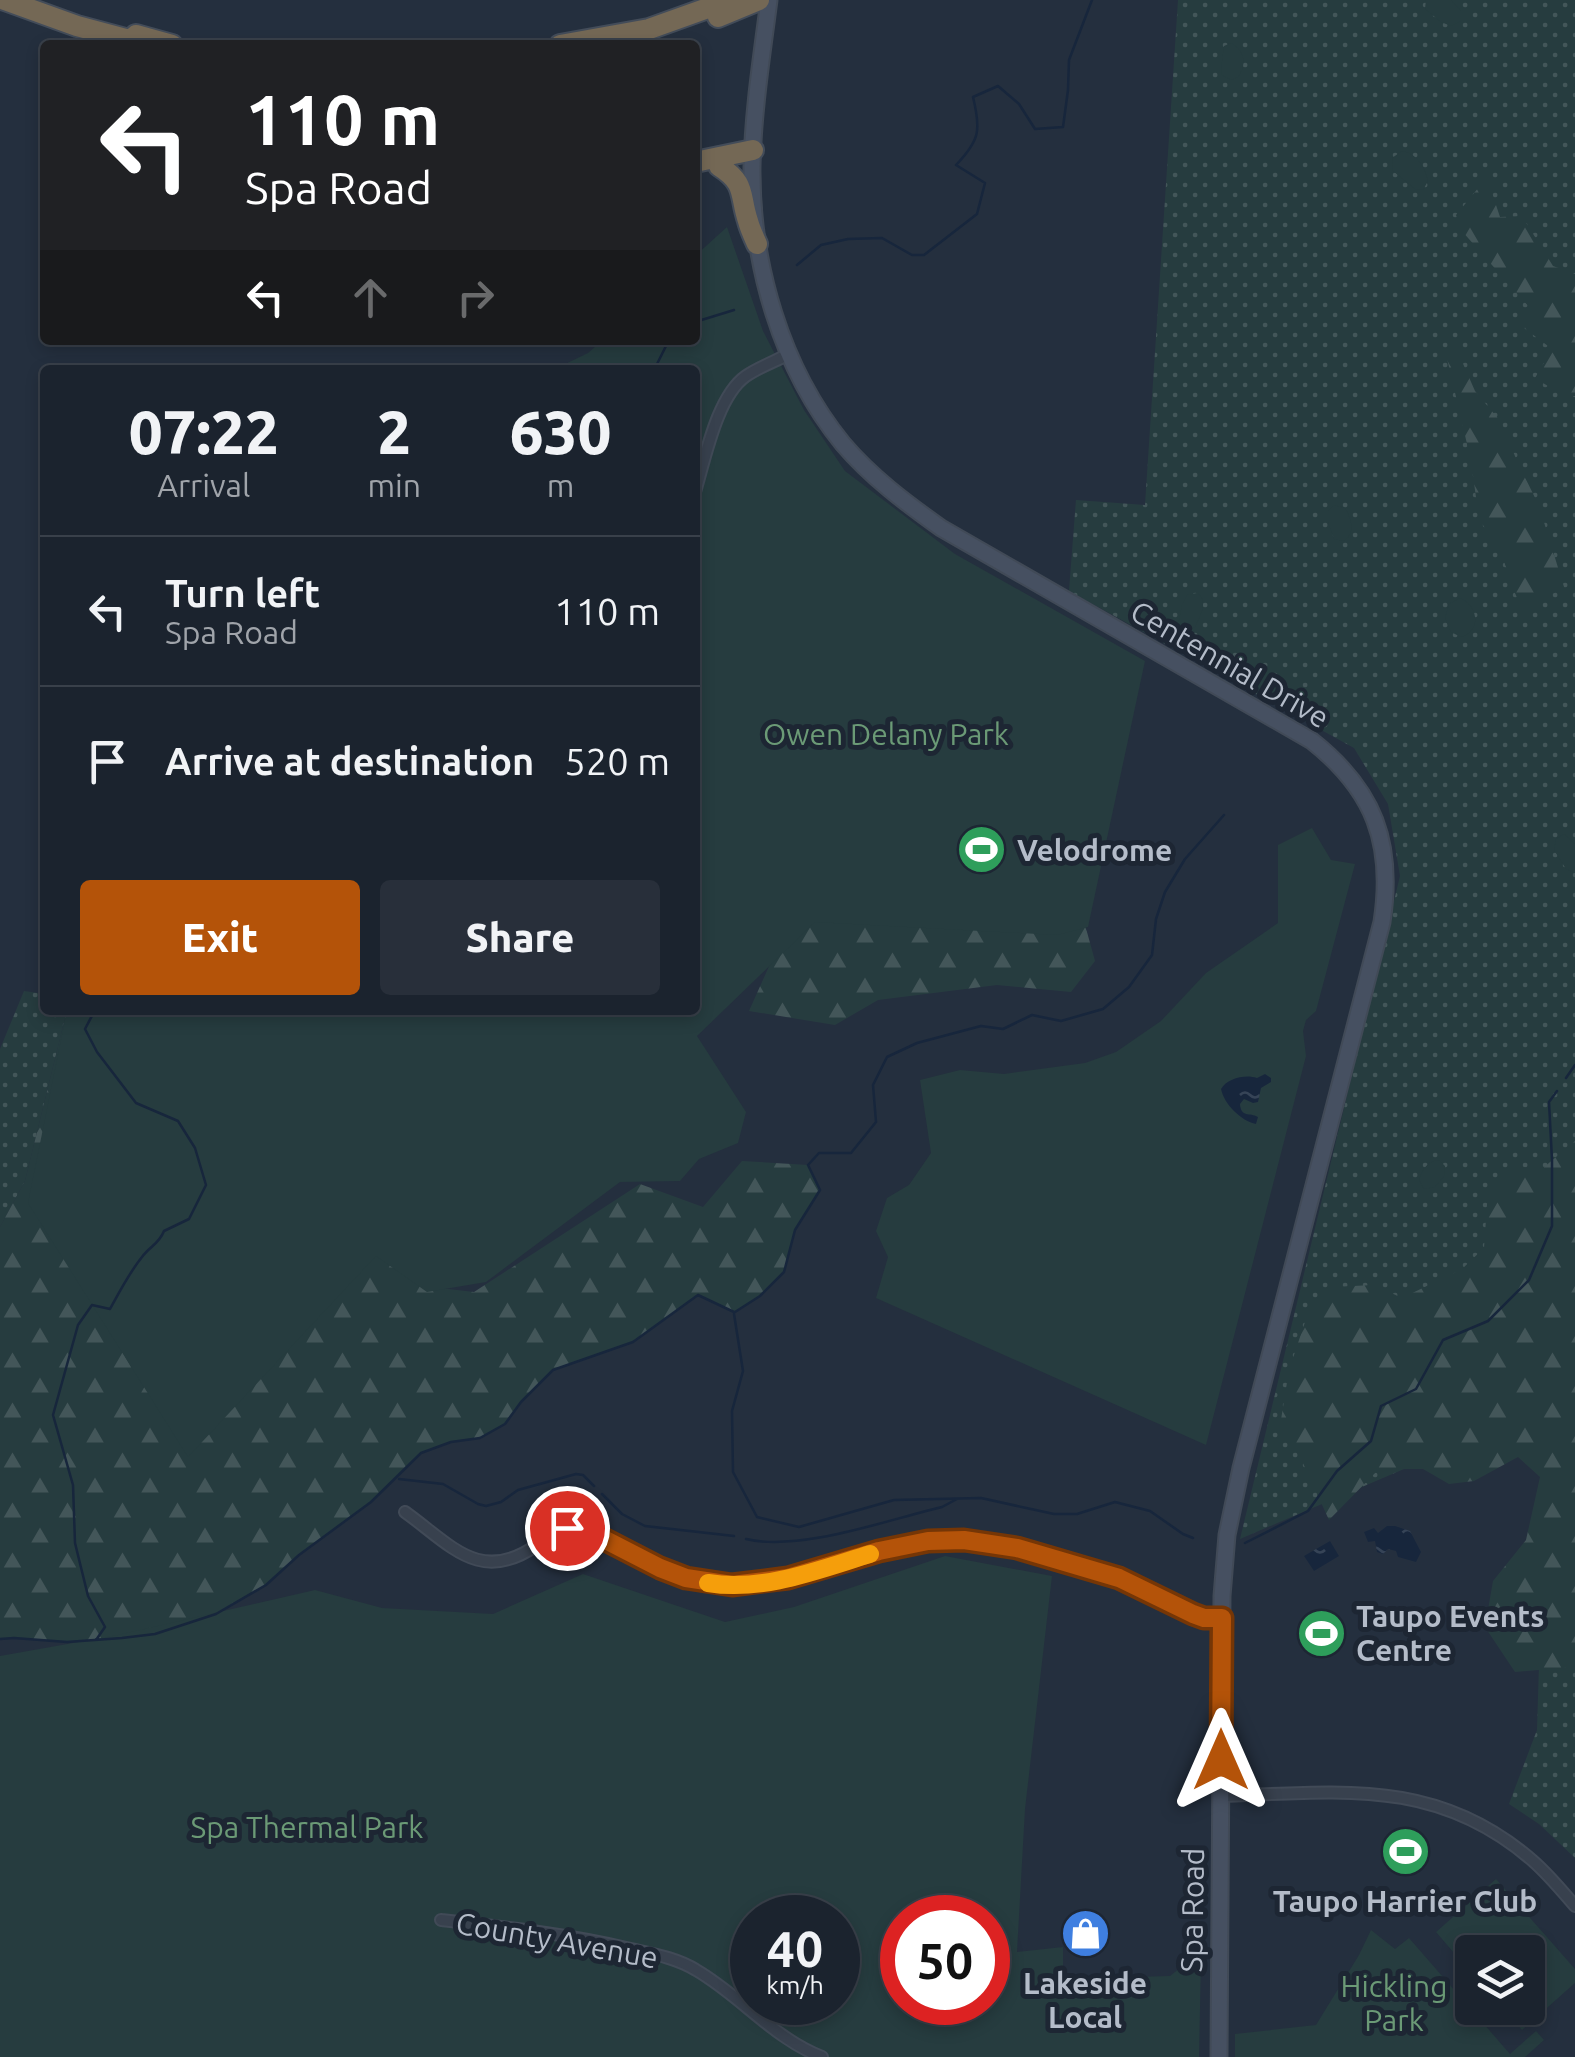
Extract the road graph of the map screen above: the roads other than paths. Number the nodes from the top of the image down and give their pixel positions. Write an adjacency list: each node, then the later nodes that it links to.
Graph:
1 (5, 0): 5 (highway)
2 (30, 0): 6 (highway)
3 (752, 1): 4 (highway); 7 (highway); 10 (main road, Centennial Drive)
4 (688, 27): 8 (highway); 9 (highway)
5 (129, 40)
6 (154, 40)
7 (588, 40)
8 (635, 40)
9 (661, 40)
10 (753, 158): 11 (highway); 12 (main road, Centennial Drive)
11 (705, 163): 12 (highway)
12 (757, 244): 13 (main road, Centennial Drive)
13 (790, 354): 14 (street); 16 (main road, Centennial Drive)
14 (700, 476)
15 (405, 1512): 16 (street)
16 (1222, 1618): 17 (main road, Spa Road)
17 (1221, 1796): 18 (street); 21 (main road, Spa Road)
18 (1575, 1906)
19 (440, 1920): 20 (street, County Avenue)
20 (822, 2057)
21 (1219, 2057)

